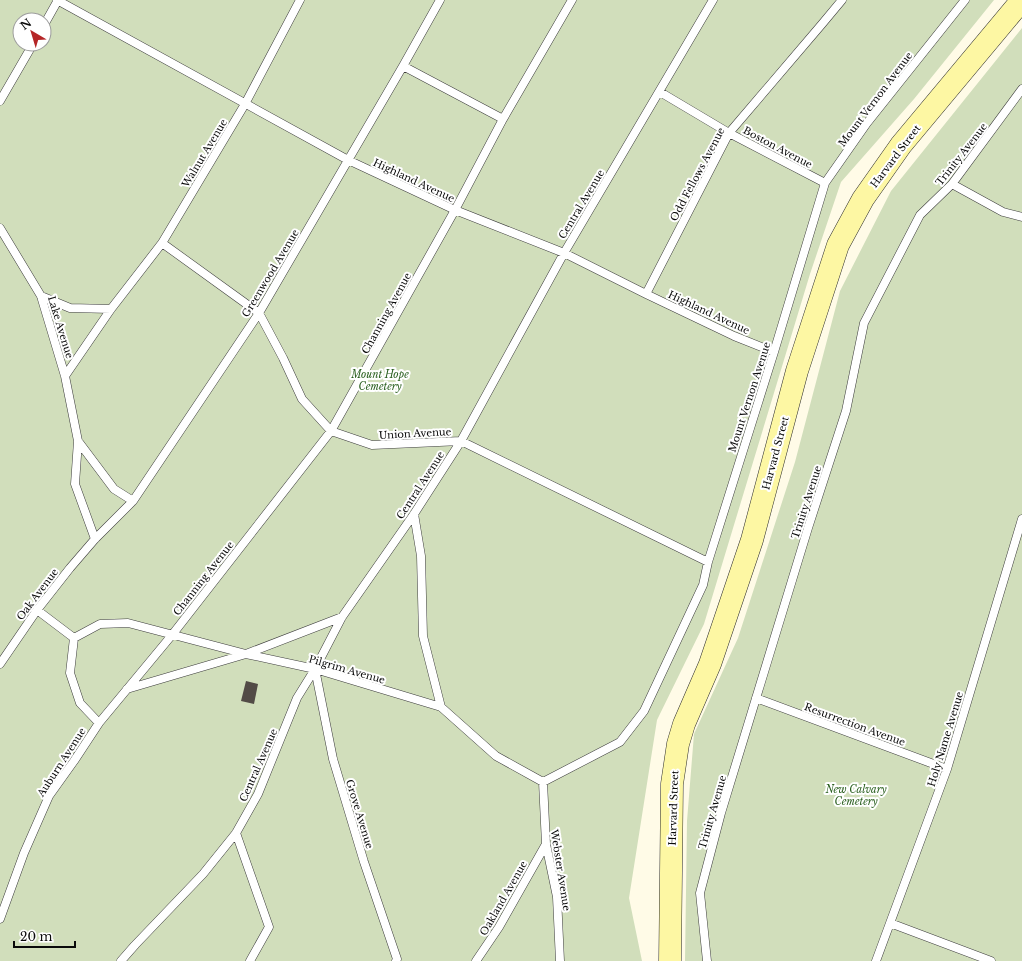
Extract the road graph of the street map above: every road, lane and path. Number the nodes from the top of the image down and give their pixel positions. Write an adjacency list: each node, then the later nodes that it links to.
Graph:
1 (58, 0): 9 (lane); 15 (lane, Highland Avenue)
2 (300, 0): 15 (lane, Walnut Avenue)
3 (440, 0): 11 (lane, Greenwood Avenue)
4 (572, 0): 16 (lane, Channing Avenue)
5 (714, 0): 13 (lane, Central Avenue)
6 (842, 0): 17 (lane, Odd Fellows Avenue)
7 (965, 0): 19 (lane, Mount Vernon Avenue)
8 (1022, 0): 62 (main road, Harvard Street)
9 (51, 12)
10 (28, 52): 14 (lane)
11 (403, 66): 16 (lane); 18 (lane, Greenwood Avenue)
12 (1022, 89): 20 (lane, Trinity Avenue)
13 (660, 92): 17 (lane, Boston Avenue); 25 (lane, Central Avenue)
14 (0, 101)
15 (245, 104): 18 (lane, Highland Avenue); 24 (lane, Walnut Avenue)
16 (503, 119): 21 (lane, Channing Avenue)
17 (729, 132): 19 (lane, Boston Avenue); 26 (lane, Odd Fellows Avenue)
18 (348, 160): 21 (lane, Highland Avenue); 29 (lane, Greenwood Avenue)
19 (825, 183): 30 (lane, Mount Vernon Avenue)
20 (952, 184): 22 (lane); 48 (lane, Trinity Avenue)
21 (455, 210): 25 (lane, Highland Avenue); 32 (lane, Channing Avenue)
22 (1022, 217)
23 (0, 228): 27 (lane, Lake Avenue)
24 (162, 243): 28 (lane, Walnut Avenue); 29 (lane, Union Avenue)
25 (564, 253): 26 (lane, Highland Avenue); 34 (lane, Central Avenue)
26 (646, 294): 30 (lane, Highland Avenue)
27 (41, 296): 28 (lane); 31 (lane, Lake Avenue)
28 (111, 308): 31 (lane, Walnut Avenue)
29 (259, 313): 32 (lane, Union Avenue); 35 (lane, Greenwood Avenue)
30 (774, 352): 39 (lane, Mount Vernon Avenue)
31 (65, 376): 33 (lane, Lake Avenue)
32 (331, 431): 34 (lane, Union Avenue); 42 (lane, Channing Avenue)
33 (78, 441): 35 (lane, Lake Avenue); 38 (lane, Lake Avenue)
34 (461, 441): 36 (lane, Central Avenue); 39 (lane, Union Avenue)
35 (132, 501): 38 (lane, Greenwood Avenue)
36 (414, 514): 41 (lane, Central Avenue); 49 (lane)
37 (1022, 519): 51 (lane, Holy Name Avenue)
38 (95, 540): 40 (lane, Oak Avenue)
39 (708, 562): 52 (lane, Mount Vernon Avenue)
40 (37, 610): 43 (lane); 45 (lane, Oak Avenue)
41 (342, 617): 44 (lane, Pilgrim Avenue); 46 (lane, Central Avenue)
42 (172, 635): 43 (lane, Pilgrim Avenue); 44 (lane, Pilgrim Avenue); 47 (lane, Auburn Avenue)
43 (74, 638): 50 (lane)
44 (246, 654): 46 (lane, Pilgrim Avenue); 47 (lane, Pilgrim Avenue)
45 (0, 664)
46 (315, 669): 49 (lane, Pilgrim Avenue); 53 (lane, Central Avenue); 57 (lane, Grove Avenue)
47 (126, 690): 50 (lane, Auburn Avenue)
48 (756, 698): 51 (lane, Resurrection Avenue); 63 (lane, Trinity Avenue)
49 (441, 707): 52 (lane, Pilgrim Avenue)
50 (99, 723): 55 (lane, Auburn Avenue)
51 (947, 769): 56 (lane, Holy Name Avenue)
52 (543, 782): 54 (lane, Webster Avenue)
53 (236, 833): 58 (lane, Central Avenue); 59 (lane)
54 (546, 844): 60 (lane, Oakland Avenue); 61 (lane, Webster Avenue)
55 (0, 919)
56 (890, 923): 64 (lane, Holy Name Avenue); 65 (lane)
57 (398, 960)
58 (121, 961)
59 (250, 961)
60 (476, 961)
61 (560, 961)
62 (670, 961)
63 (707, 961)
64 (876, 961)
65 (991, 961)

